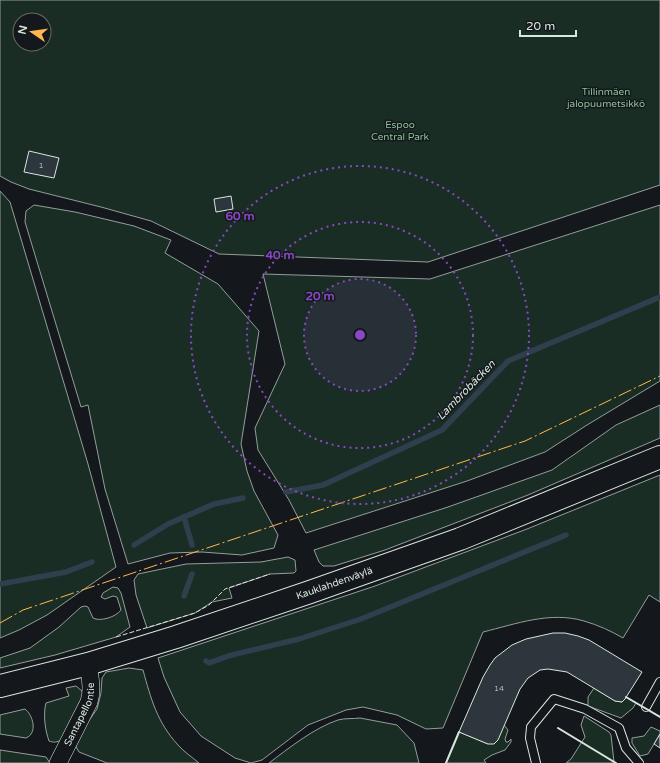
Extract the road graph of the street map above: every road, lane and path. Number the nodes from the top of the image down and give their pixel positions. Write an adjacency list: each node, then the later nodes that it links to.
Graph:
1 (660, 457): 2 (main road, Kauklahdenväylä)
2 (88, 664): 4 (main road, Kauklahdenväylä); 6 (street, Santapellontie)
3 (660, 682): 5 (lane)
4 (0, 686)
5 (646, 708)
6 (58, 763)
7 (536, 763): 8 (lane)
8 (639, 763)

